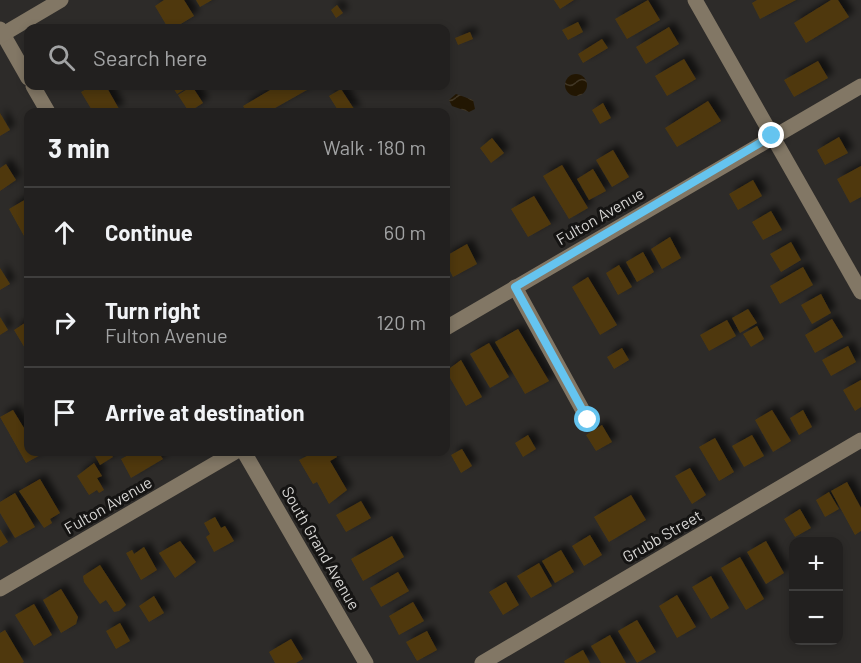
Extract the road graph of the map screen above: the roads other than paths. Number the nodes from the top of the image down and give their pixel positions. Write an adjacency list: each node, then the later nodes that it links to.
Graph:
1 (61, 0): 3 (street)
2 (695, 0): 8 (street)
3 (1, 33): 4 (street)
4 (24, 71)
5 (861, 86): 8 (street, Fulton Avenue)
6 (35, 90): 7 (street)
7 (46, 108)
8 (772, 136): 9 (street, Fulton Avenue); 10 (street)
9 (515, 287): 11 (street, Fulton Avenue); 12 (street)
10 (861, 292)
11 (450, 326)
12 (588, 420)
13 (861, 440): 18 (street, Grubb Street)
14 (228, 456): 16 (street, Fulton Avenue)
15 (246, 456): 17 (street, South Grand Avenue)
16 (0, 589)
17 (366, 663)
18 (482, 663)

